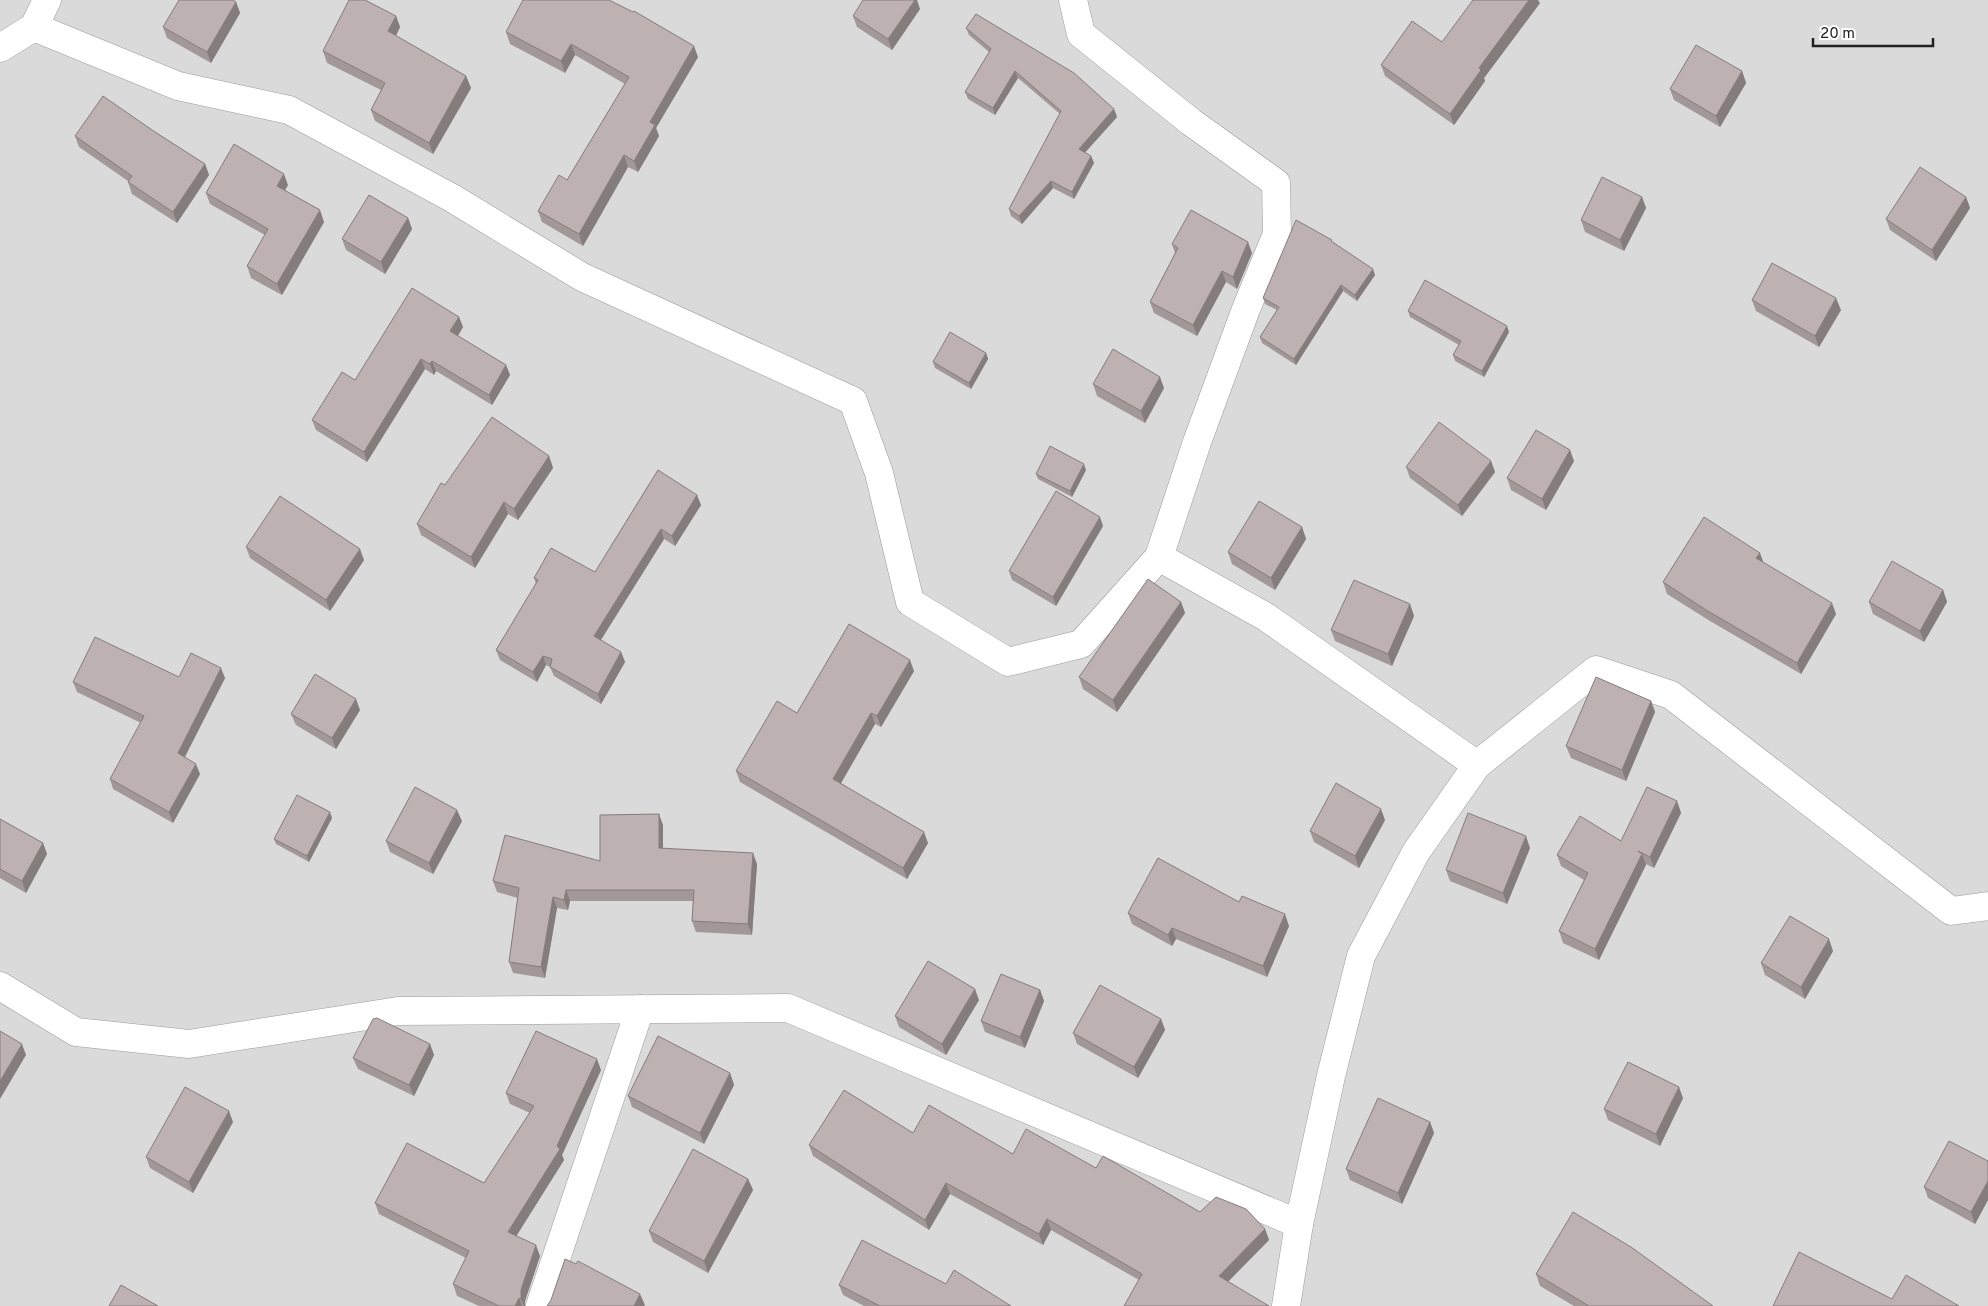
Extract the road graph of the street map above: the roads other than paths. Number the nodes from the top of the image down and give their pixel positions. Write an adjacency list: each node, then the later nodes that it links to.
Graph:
1 (47, 0): 3 (street)
2 (1073, 0): 5 (street)
3 (34, 27): 4 (street); 5 (street)
4 (0, 48)
5 (1159, 557): 6 (street)
6 (1477, 766): 7 (street); 10 (street)
7 (1988, 906)
8 (0, 986): 9 (street)
9 (640, 1009): 10 (street); 11 (street)
10 (1299, 1224): 12 (street)
11 (540, 1306)
12 (1286, 1306)

